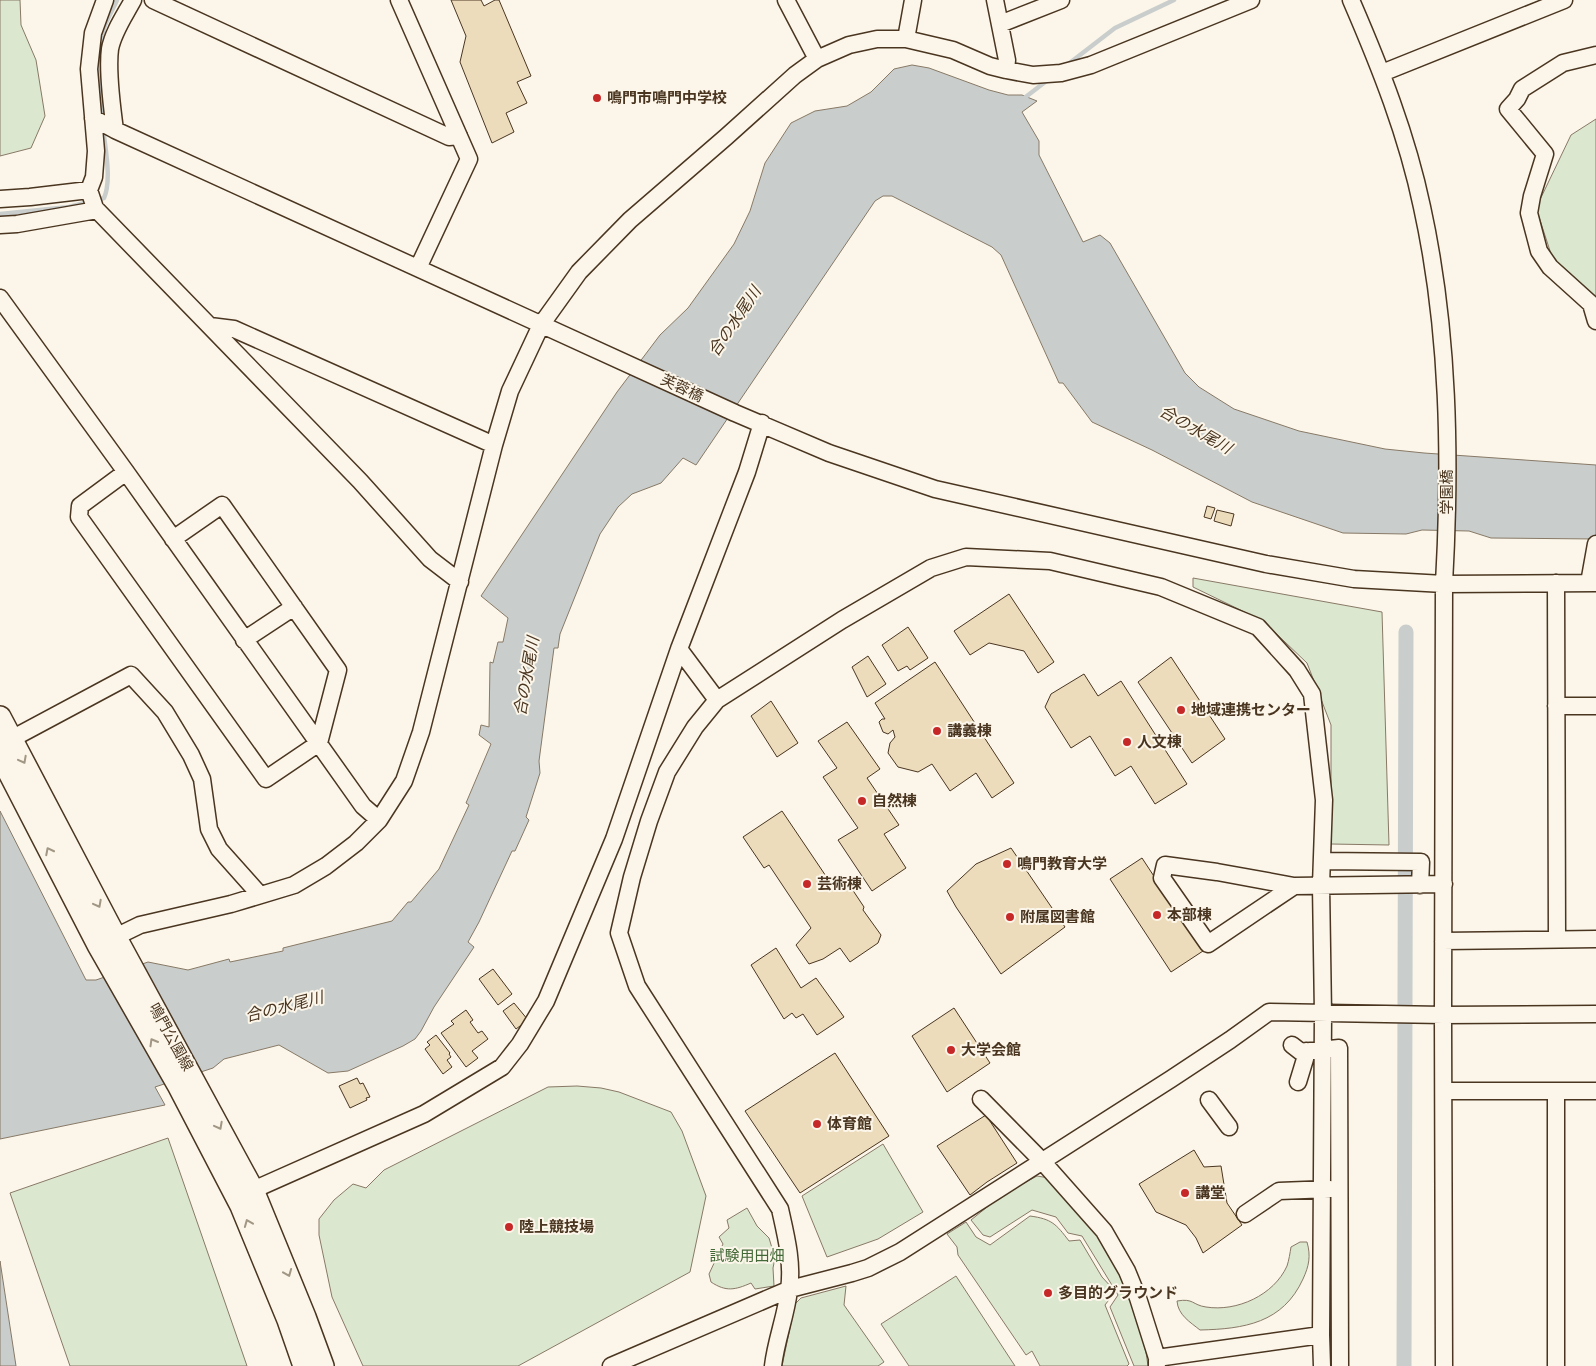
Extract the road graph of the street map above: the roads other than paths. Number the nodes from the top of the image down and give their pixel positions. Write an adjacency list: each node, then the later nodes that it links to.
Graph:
1 (105, 0): 18 (street)
2 (133, 0): 18 (street)
3 (153, 0): 19 (street)
4 (399, 0): 19 (street)
5 (786, 0): 15 (street)
6 (913, 0): 13 (street)
7 (995, 0): 12 (street)
8 (1061, 0): 12 (street)
9 (1251, 0): 16 (street)
10 (1351, 0): 17 (street, 学園橋)
11 (1564, 0): 17 (street)
12 (1000, 24): 16 (street)
13 (906, 39): 15 (street); 16 (street)
14 (1596, 55): 25 (street)
15 (817, 59): 26 (street)
16 (1006, 70)
17 (1382, 73): 36 (street, 学園橋)
18 (104, 124): 21 (street); 23 (street, 芙蓉橋)
19 (459, 136): 23 (street)
20 (0, 198): 21 (street)
21 (93, 201): 22 (street); 27 (street)
22 (0, 225)
23 (418, 268): 26 (street, 芙蓉橋)
24 (0, 298): 30 (street)
25 (1596, 321)
26 (541, 325): 28 (street, 芙蓉橋); 29 (street)
27 (210, 326): 29 (street); 33 (street)
28 (762, 423): 36 (street, 芙蓉橋); 39 (street)
29 (494, 445): 33 (street)
30 (126, 472): 31 (street); 44 (street)
31 (173, 539): 37 (street); 38 (street)
32 (1595, 547): 35 (street)
33 (460, 582): 46 (street)
34 (1556, 583): 35 (street, 芙蓉橋); 36 (street, 芙蓉橋); 41 (street)
35 (1592, 583)
36 (1444, 584): 48 (street, 学園橋)
37 (294, 607): 38 (street); 44 (street)
38 (244, 640): 44 (street)
39 (679, 649): 40 (street); 71 (street)
40 (717, 700): 47 (street); 74 (street)
41 (1556, 706): 42 (street); 53 (street)
42 (1596, 706)
43 (0, 717): 45 (main road, 鳴門公園線)
44 (319, 744): 46 (street)
45 (4, 746): 52 (street); 56 (main road, 鳴門公園線)
46 (378, 820): 52 (street)
47 (1322, 861): 49 (street); 51 (street)
48 (1444, 884): 49 (street); 55 (street, 学園橋)
49 (1418, 885): 51 (street)
50 (1294, 886): 50 (street); 51 (street)
51 (1320, 886): 57 (street)
52 (260, 895): 56 (street)
53 (1557, 939): 54 (street); 55 (street)
54 (1596, 939)
55 (1443, 940): 59 (street, 学園橋)
56 (107, 941): 62 (main road, 鳴門公園線)
57 (1323, 1014): 59 (street); 60 (street); 69 (street)
58 (1596, 1014): 59 (street)
59 (1443, 1015): 63 (street, 学園橋)
60 (1307, 1049): 61 (street); 70 (street); 72 (street)
61 (1298, 1082)
62 (187, 1084): 71 (main road, 鳴門公園線, one-way to 71); 78 (main road, 鳴門公園線, one-way to 62)
63 (1444, 1091): 64 (street); 84 (street, 学園橋)
64 (1556, 1091): 65 (street); 85 (street)
65 (1596, 1091)
66 (981, 1099): 69 (street)
67 (1209, 1100): 68 (street)
68 (1229, 1128)
69 (1042, 1161): 74 (street); 77 (street)
70 (1339, 1188): 72 (street); 75 (street)
71 (253, 1190): 79 (main road, 鳴門公園線, one-way to 79)
72 (1320, 1190): 73 (street); 76 (street)
73 (1245, 1214)
74 (790, 1289): 80 (street); 81 (street)
75 (1340, 1328): 76 (street); 83 (street)
76 (1320, 1331): 77 (street); 82 (street)
77 (1157, 1362)
78 (304, 1366)
79 (323, 1366)
80 (611, 1366)
81 (772, 1366)
82 (1319, 1366)
83 (1340, 1366)
84 (1444, 1366)
85 (1556, 1366)

